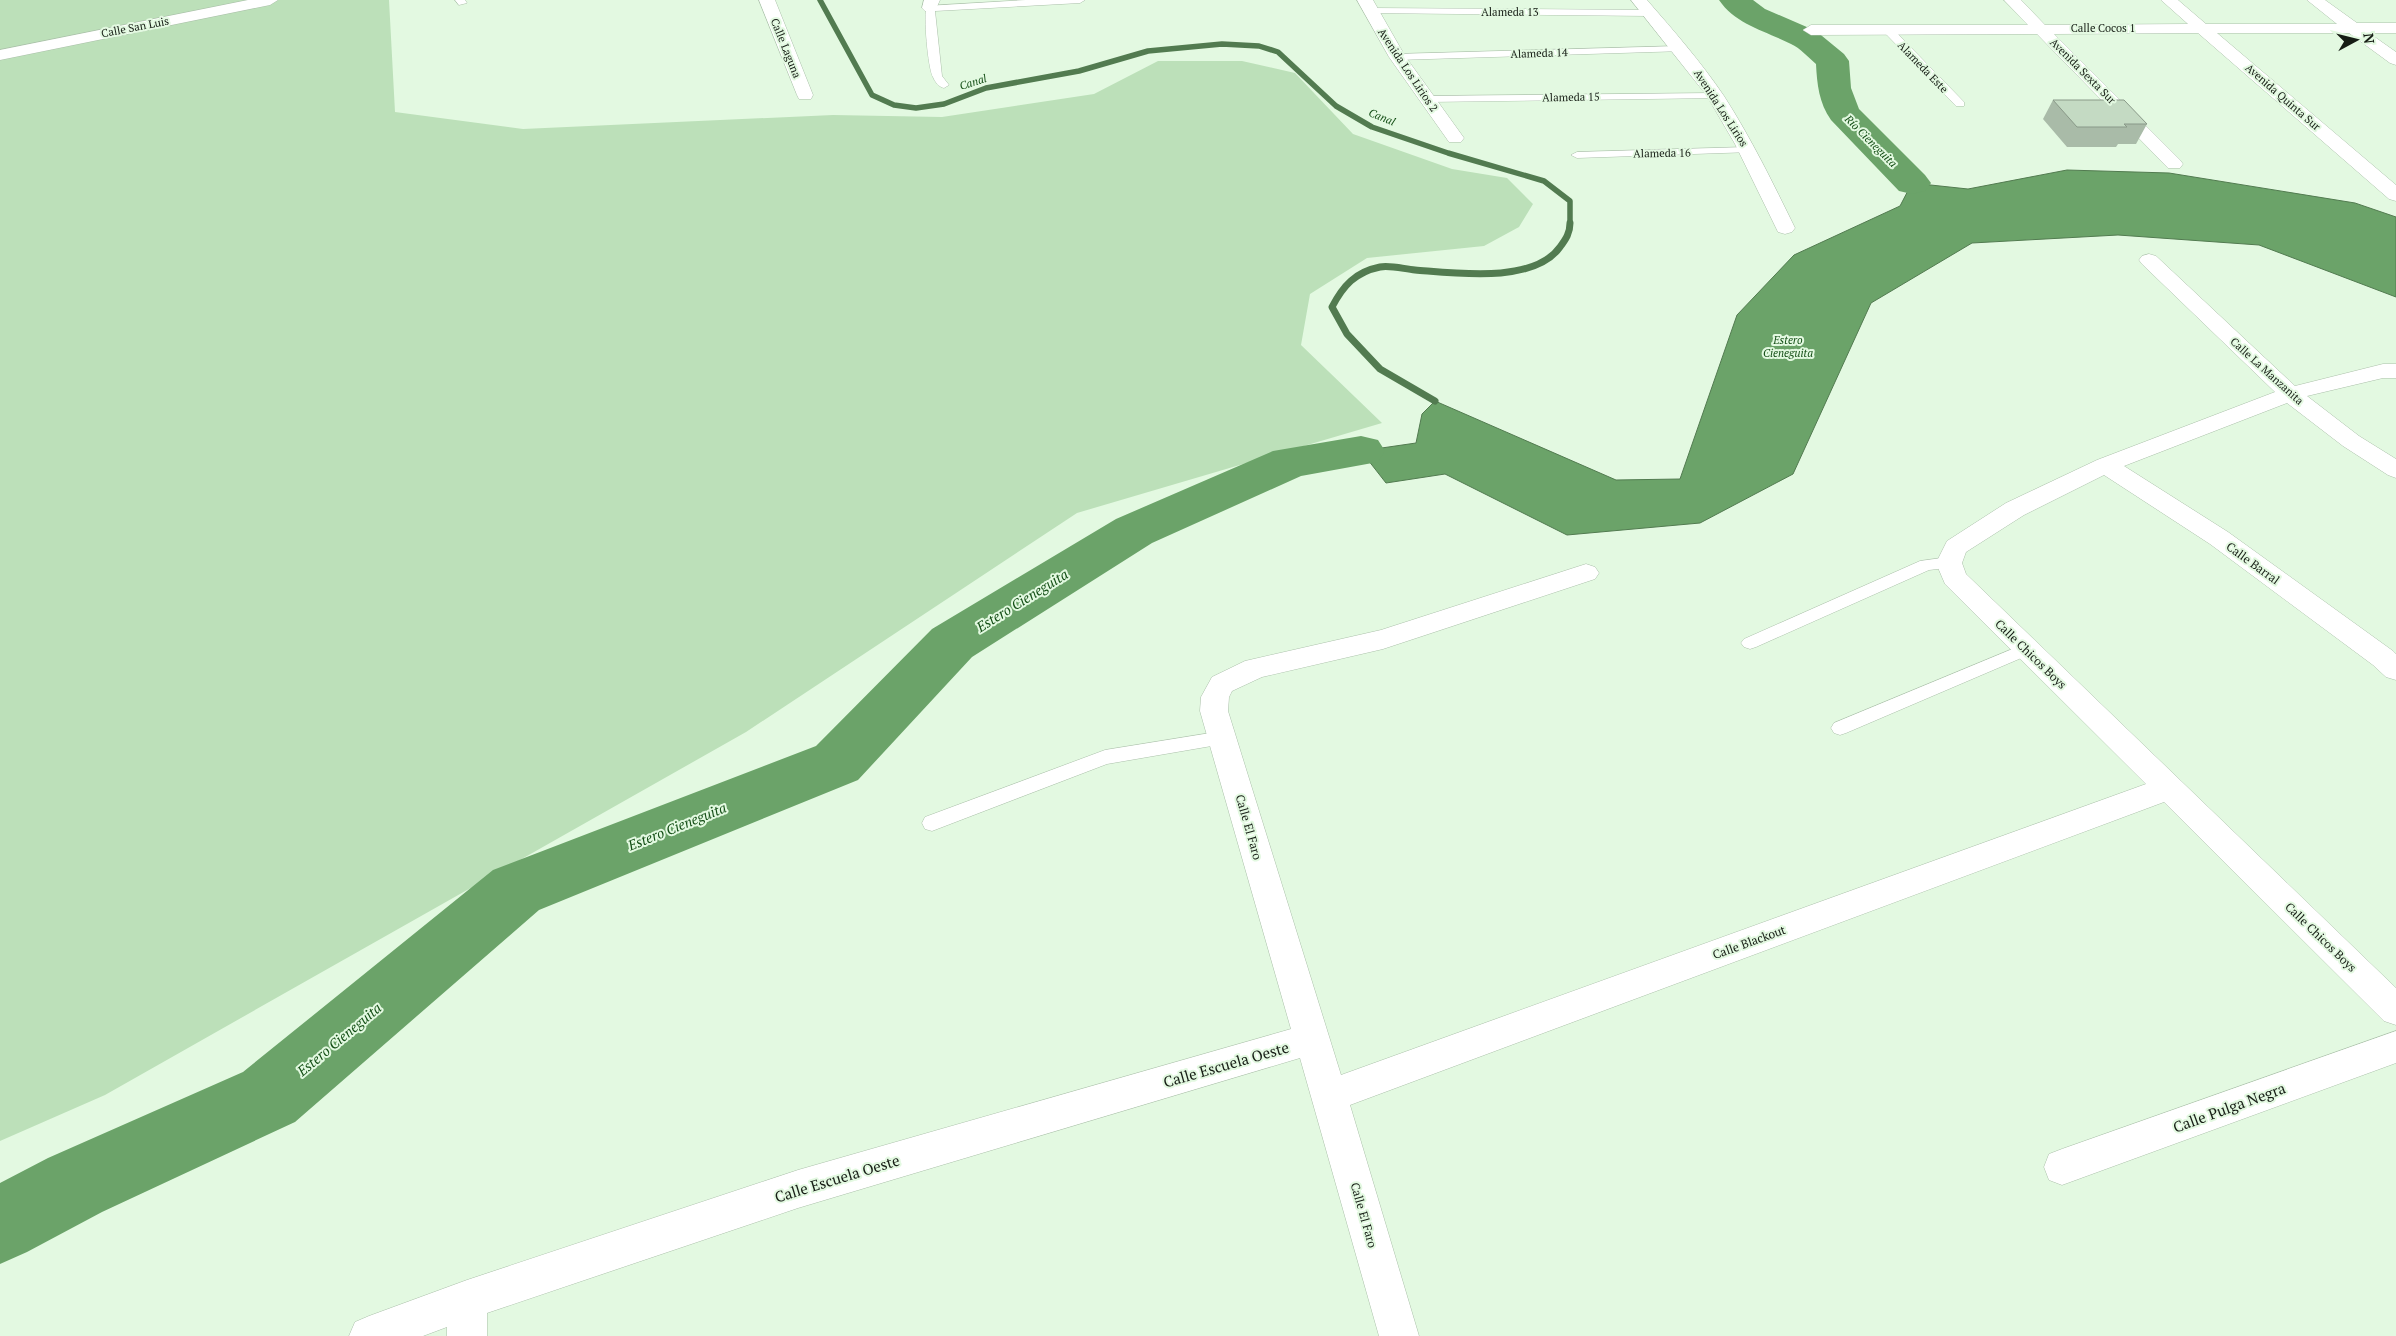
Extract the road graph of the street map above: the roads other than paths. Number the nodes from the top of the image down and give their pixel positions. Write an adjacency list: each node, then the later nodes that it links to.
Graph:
1 (270, 0): 18 (street, Calle San Luis)
2 (767, 0): 22 (street, Calle Laguna)
3 (1080, 0): 7 (lane)
4 (2012, 0): 11 (street, Avenida Sexta Sur)
5 (2169, 0): 12 (street, Avenida Quinta Sur)
6 (2315, 0): 13 (street)
7 (1057, 1): 8 (lane)
8 (931, 4): 21 (lane)
9 (1367, 6): 10 (lane, Alameda 13); 19 (street, Avenida Los Lirios 2)
10 (1644, 7): 17 (street, Avenida Los Lirios)
11 (2040, 28): 12 (street, Calle Cocos 1); 15 (street, Calle Cocos 1); 29 (street, Avenida Sexta Sur)
12 (2202, 28): 13 (street, Calle Cocos 1); 30 (street, Avenida Quinta Sur)
13 (2353, 28): 14 (street, Calle Cocos 1); 20 (street)
14 (2396, 28)
15 (1887, 29): 16 (street, Calle Cocos 1); 25 (lane, Alameda Este)
16 (1811, 30)
17 (1680, 49): 19 (lane, Alameda 14); 23 (street, Avenida Los Lirios)
18 (0, 55)
19 (1397, 57): 24 (street, Avenida Los Lirios 2)
20 (2396, 60)
21 (944, 85)
22 (805, 95)
23 (1715, 96): 24 (lane, Alameda 15); 27 (street, Avenida Los Lirios)
24 (1427, 99): 26 (street, Avenida Los Lirios 2)
25 (1960, 104)
26 (1455, 138)
27 (1748, 150): 28 (lane, Alameda 16); 31 (street, Avenida Los Lirios)
28 (1576, 155)
29 (2174, 164)
30 (2396, 195)
31 (1785, 228)
32 (2149, 260): 34 (street, Calle La Manzanita)
33 (2396, 371): 34 (street)
34 (2290, 394): 35 (street); 36 (street, Calle La Manzanita)
35 (2105, 465): 37 (street); 41 (street, Calle Barral)
36 (2396, 470)
37 (1949, 563): 39 (lane); 40 (street, Calle Chicos Boys)
38 (1586, 573): 43 (street, Calle El Faro)
39 (1750, 643)
40 (2027, 650): 42 (lane); 44 (street, Calle Chicos Boys)
41 (2396, 670)
42 (1840, 728)
43 (1223, 738): 45 (lane); 47 (street, Calle El Faro)
44 (2168, 788): 46 (street, Calle Chicos Boys); 49 (street, Calle Blackout)
45 (932, 823)
46 (2396, 1010)
47 (1311, 1039): 49 (street, Calle El Faro); 51 (street, Calle Escuela Oeste)
48 (2396, 1047): 50 (street, Calle Pulga Negra)
49 (1330, 1096): 53 (street, Calle El Faro)
50 (2062, 1167)
51 (467, 1318): 52 (street, Calle Escuela Oeste)
52 (369, 1336)
53 (1399, 1336)

